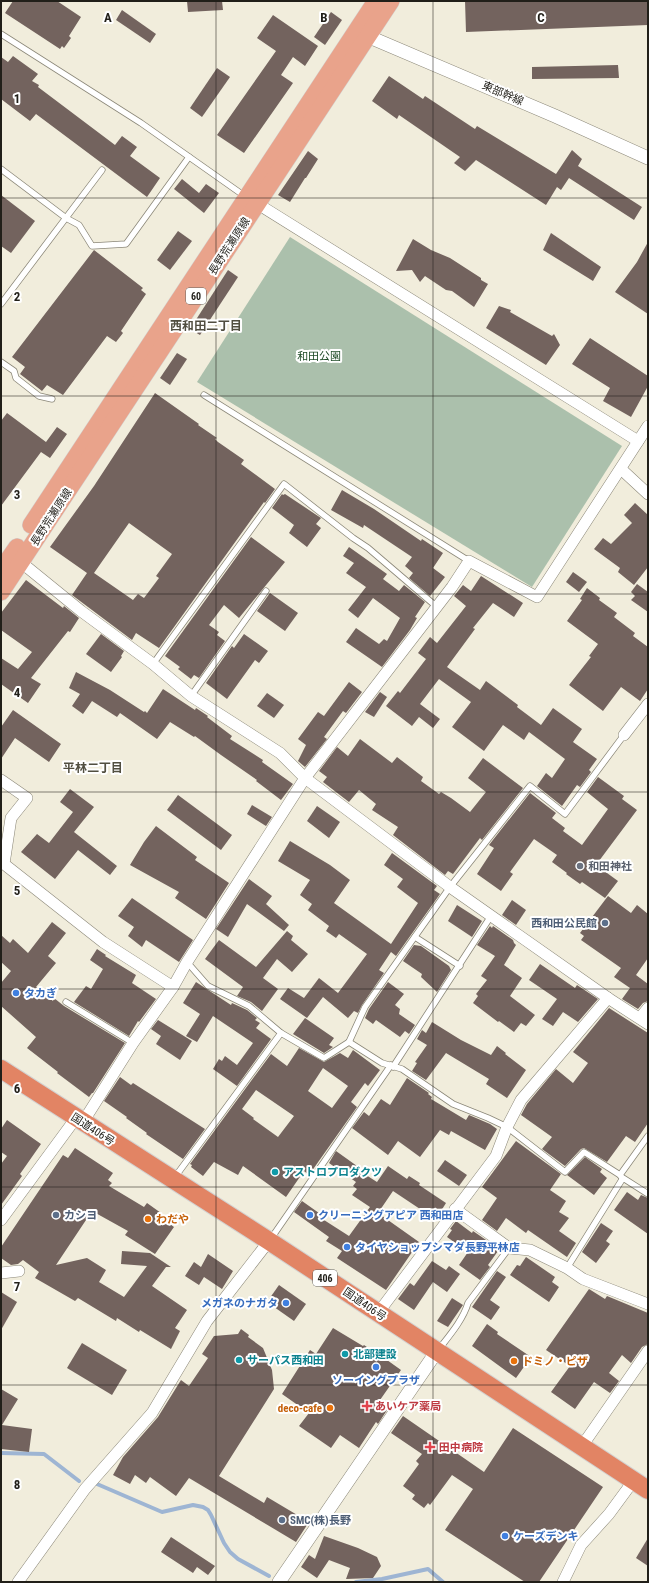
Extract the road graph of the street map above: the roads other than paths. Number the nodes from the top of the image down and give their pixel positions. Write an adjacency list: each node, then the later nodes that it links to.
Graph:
1 (376, 1): 4 (main road, 長野荒瀬原線 / 60)
2 (391, 1): 4 (main road, 長野荒瀬原線 / 60)
3 (1, 34): 5 (lane)
4 (362, 34): 6 (street, 東部幹線); 9 (main road, 長野荒瀬原線 / 60)
5 (189, 157): 9 (lane); 10 (lane)
6 (648, 158)
7 (1, 169): 10 (lane)
8 (102, 170): 10 (lane)
9 (252, 200): 16 (street); 19 (main road, 長野荒瀬原線 / 60)
10 (66, 218): 11 (lane)
11 (1, 304)
12 (1, 362): 14 (lane)
13 (204, 395): 20 (lane)
14 (52, 399)
15 (648, 426): 16 (street)
16 (638, 441): 17 (street)
17 (621, 469): 18 (street); 20 (street)
18 (648, 494)
19 (16, 558): 21 (main road, 長野荒瀬原線 / 60); 23 (main road, 長野荒瀬原線 / 60); 25 (street)
20 (469, 561): 24 (street)
21 (1, 570)
22 (266, 591): 26 (lane)
23 (1, 592)
24 (437, 607): 25 (lane); 29 (street)
25 (153, 664): 26 (street)
26 (190, 696): 29 (street)
27 (648, 704): 28 (street)
28 (624, 735): 31 (lane)
29 (305, 778): 31 (street); 34 (street)
30 (1, 780): 36 (street)
31 (450, 887): 32 (street); 33 (lane)
32 (491, 916): 35 (lane); 37 (street)
33 (415, 937): 35 (lane); 42 (lane)
34 (187, 962): 36 (street); 41 (lane)
35 (460, 966): 44 (lane)
36 (173, 987): 43 (street)
37 (608, 998): 40 (street); 47 (street)
38 (66, 1002): 43 (lane)
39 (648, 1008): 40 (street)
40 (644, 1021)
41 (281, 1033): 42 (lane); 50 (lane)
42 (349, 1042): 44 (lane)
43 (133, 1043): 46 (street)
44 (392, 1066): 47 (lane); 54 (lane)
45 (1, 1069): 46 (highway, 国道406号 / 406)
46 (79, 1120): 50 (highway, 国道406号 / 406); 53 (street)
47 (507, 1127): 49 (lane); 52 (street)
48 (648, 1136): 49 (lane)
49 (621, 1177): 51 (lane); 56 (lane)
50 (173, 1180): 54 (highway, 国道406号 / 406)
51 (648, 1194)
52 (455, 1209): 55 (street); 60 (street)
53 (1, 1220)
54 (269, 1241): 60 (highway, 国道406号 / 406); 65 (street)
55 (509, 1248): 56 (street); 61 (lane)
56 (567, 1268): 59 (street)
57 (19, 1271): 58 (street)
58 (1, 1273)
59 (648, 1304)
60 (378, 1313): 61 (highway, 国道406号 / 406)
61 (437, 1351): 63 (highway, 国道406号 / 406); 66 (street)
62 (648, 1351): 63 (street)
63 (582, 1446): 64 (highway, 国道406号 / 406)
64 (641, 1485): 67 (street)
65 (18, 1582)
66 (279, 1582)
67 (563, 1582)

